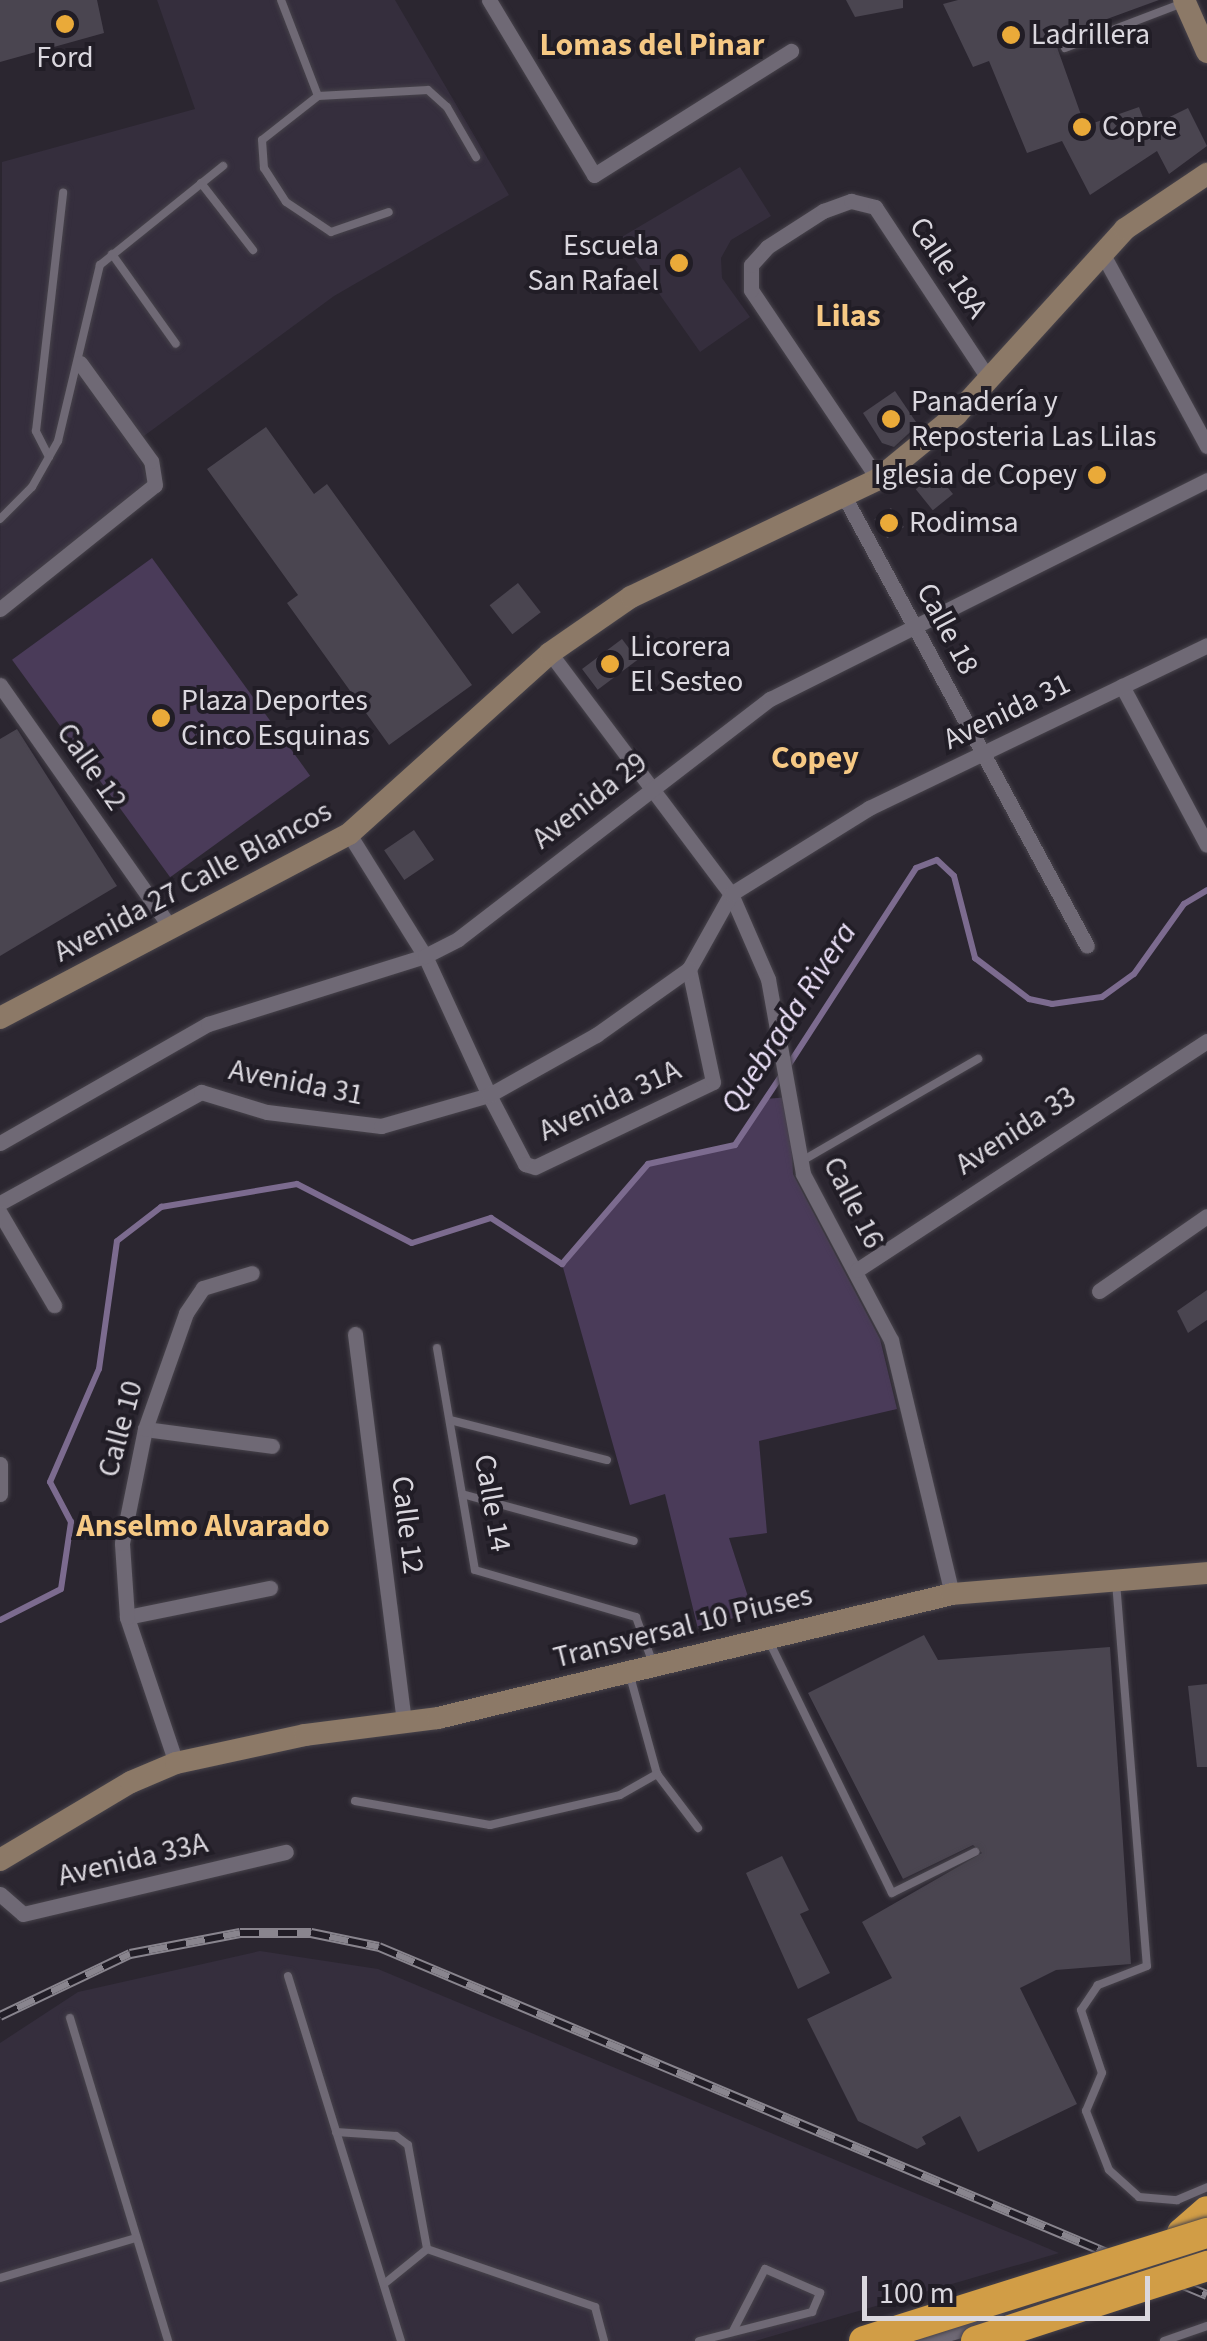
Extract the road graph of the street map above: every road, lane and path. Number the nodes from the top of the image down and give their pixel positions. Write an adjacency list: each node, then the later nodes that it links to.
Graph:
1 (281, 0): 7 (lane)
2 (489, 0): 5 (street)
3 (1184, 1): 4 (lane); 6 (main road)
4 (1065, 48)
5 (791, 50)
6 (1207, 52)
7 (318, 96): 8 (lane); 13 (lane)
8 (476, 157)
9 (224, 166): 11 (lane)
10 (1207, 174): 15 (main road, Avenida 27 Calle Blancos)
11 (201, 183): 14 (lane); 16 (lane)
12 (63, 193): 21 (lane)
13 (388, 212)
14 (253, 250)
15 (1101, 251): 19 (main road, Avenida 27 Calle Blancos); 20 (street)
16 (112, 254): 17 (lane); 18 (lane)
17 (176, 344)
18 (80, 363): 21 (lane); 26 (street)
19 (989, 379): 22 (main road, Avenida 27 Calle Blancos); 22 (street, Calle 18A)
20 (1207, 446)
21 (49, 456): 25 (lane)
22 (878, 479): 24 (main road, Avenida 27 Calle Blancos)
23 (1207, 480): 27 (street, Avenida 29)
24 (844, 496): 27 (street, Calle 18); 29 (main road, Avenida 27 Calle Blancos)
25 (0, 518)
26 (0, 609)
27 (916, 627): 32 (street, Calle 18); 33 (street, Avenida 29)
28 (1207, 645): 31 (street, Avenida 31)
29 (550, 654): 33 (street, Calle 16); 34 (main road, Avenida 27 Calle Blancos)
30 (0, 685): 37 (street, Calle 12)
31 (1122, 686): 32 (street, Avenida 31); 35 (street)
32 (984, 756): 36 (street, Avenida 31); 38 (street, Calle 18)
33 (651, 788): 36 (street, Calle 16); 39 (street, Avenida 29)
34 (349, 834): 37 (main road, Avenida 27 Calle Blancos); 39 (street)
35 (1207, 845)
36 (730, 894): 40 (street); 46 (street, Calle 16)
37 (172, 930): 41 (main road, Avenida 27 Calle Blancos)
38 (1087, 946)
39 (425, 956): 44 (street); 45 (street, Avenida 29)
40 (689, 969): 44 (street, Avenida 31); 44 (street, Avenida 31A)
41 (0, 1018)
42 (1207, 1041): 50 (street, Avenida 33)
43 (978, 1059): 46 (lane)
44 (489, 1095): 47 (street, Avenida 31)
45 (0, 1143)
46 (800, 1162): 50 (street, Calle 16)
47 (0, 1203)
48 (0, 1213): 53 (street)
49 (1207, 1216): 52 (street)
50 (857, 1270): 67 (street, Calle 16)
51 (252, 1272): 57 (street, Calle 10)
52 (1099, 1291)
53 (54, 1305)
54 (355, 1334): 72 (street, Calle 12)
55 (438, 1348): 56 (lane, Calle 14)
56 (450, 1420): 59 (lane); 62 (lane, Calle 14)
57 (146, 1429): 58 (street); 68 (street, Calle 10)
58 (272, 1446)
59 (607, 1460)
60 (0, 1464): 61 (street)
61 (0, 1494)
62 (462, 1494): 63 (lane); 70 (lane, Calle 14)
63 (634, 1541)
64 (1207, 1573): 65 (main road, Transversal 10 Piuses)
65 (1116, 1578): 67 (main road, Transversal 10 Piuses); 84 (lane)
66 (270, 1588): 68 (street)
67 (952, 1594): 69 (main road, Transversal 10 Piuses)
68 (127, 1617): 73 (street, Calle 10)
69 (767, 1636): 70 (main road, Transversal 10 Piuses); 78 (lane)
70 (654, 1666): 71 (main road, Transversal 10 Piuses)
71 (629, 1672): 72 (main road, Transversal 10 Piuses); 74 (lane)
72 (404, 1722): 73 (main road, Transversal 10 Piuses)
73 (176, 1763): 79 (main road, Transversal 10 Piuses)
74 (657, 1774): 75 (lane); 76 (lane)
75 (355, 1801)
76 (698, 1828)
77 (286, 1852): 80 (street, Avenida 33A)
78 (976, 1852)
79 (0, 1860)
80 (0, 1894)
81 (288, 1976): 83 (lane)
82 (70, 2018): 87 (lane)
83 (336, 2132): 88 (lane); 91 (lane)
84 (1207, 2186)
85 (1207, 2210): 89 (highway)
86 (1207, 2232): 99 (highway, bridge)
87 (136, 2238): 90 (lane); 95 (lane)
88 (427, 2249): 91 (lane); 97 (lane)
89 (1200, 2267): 100 (street); 101 (highway, bridge)
90 (0, 2278)
91 (384, 2284): 96 (lane)
92 (1207, 2326): 94 (lane)
93 (733, 2331): 93 (lane); 98 (lane)
94 (1194, 2336): 102 (lane)
95 (168, 2341)
96 (401, 2341)
97 (604, 2341)
98 (699, 2341)
99 (864, 2341)
100 (924, 2341)
101 (976, 2341)
102 (1164, 2341)

